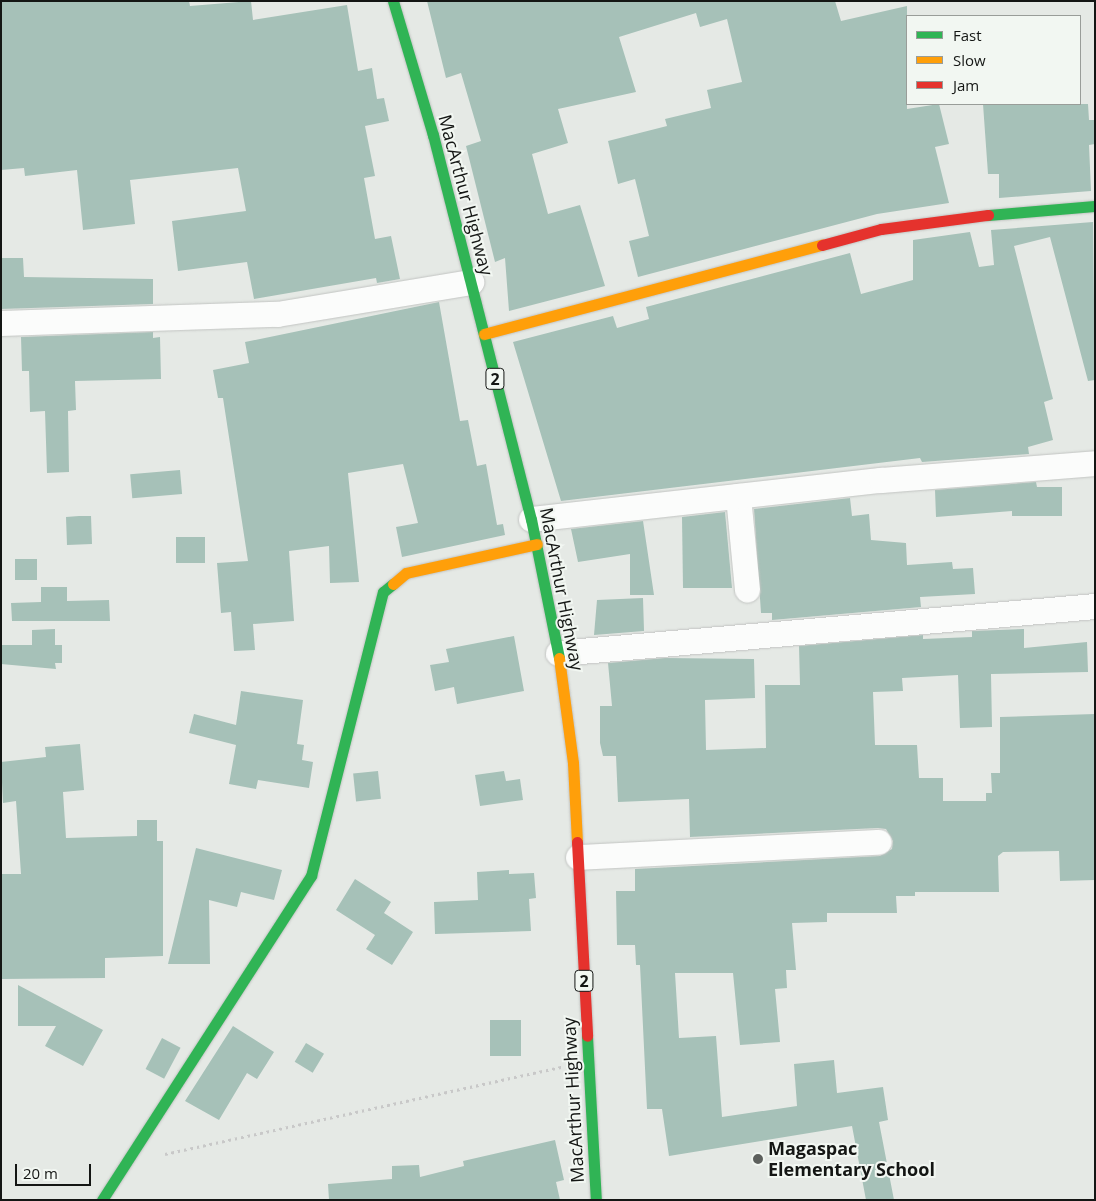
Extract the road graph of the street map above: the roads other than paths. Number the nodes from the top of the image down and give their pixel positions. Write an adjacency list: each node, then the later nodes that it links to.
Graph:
1 (393, 1): 3 (main road, MacArthur Highway / 2)
2 (1095, 206): 5 (main road)
3 (470, 282): 4 (street); 5 (main road, MacArthur Highway / 2)
4 (1, 323)
5 (484, 334): 8 (main road, MacArthur Highway / 2)
6 (1095, 464): 7 (street)
7 (738, 496): 8 (street); 10 (street)
8 (531, 519): 9 (main road, MacArthur Highway / 2)
9 (537, 544): 12 (main road, MacArthur Highway / 2); 15 (main road)
10 (747, 590)
11 (1095, 606): 12 (street)
12 (558, 654): 14 (main road, MacArthur Highway / 2)
13 (879, 842): 14 (street)
14 (578, 857): 16 (main road, MacArthur Highway / 2)
15 (102, 1200)
16 (596, 1200)

